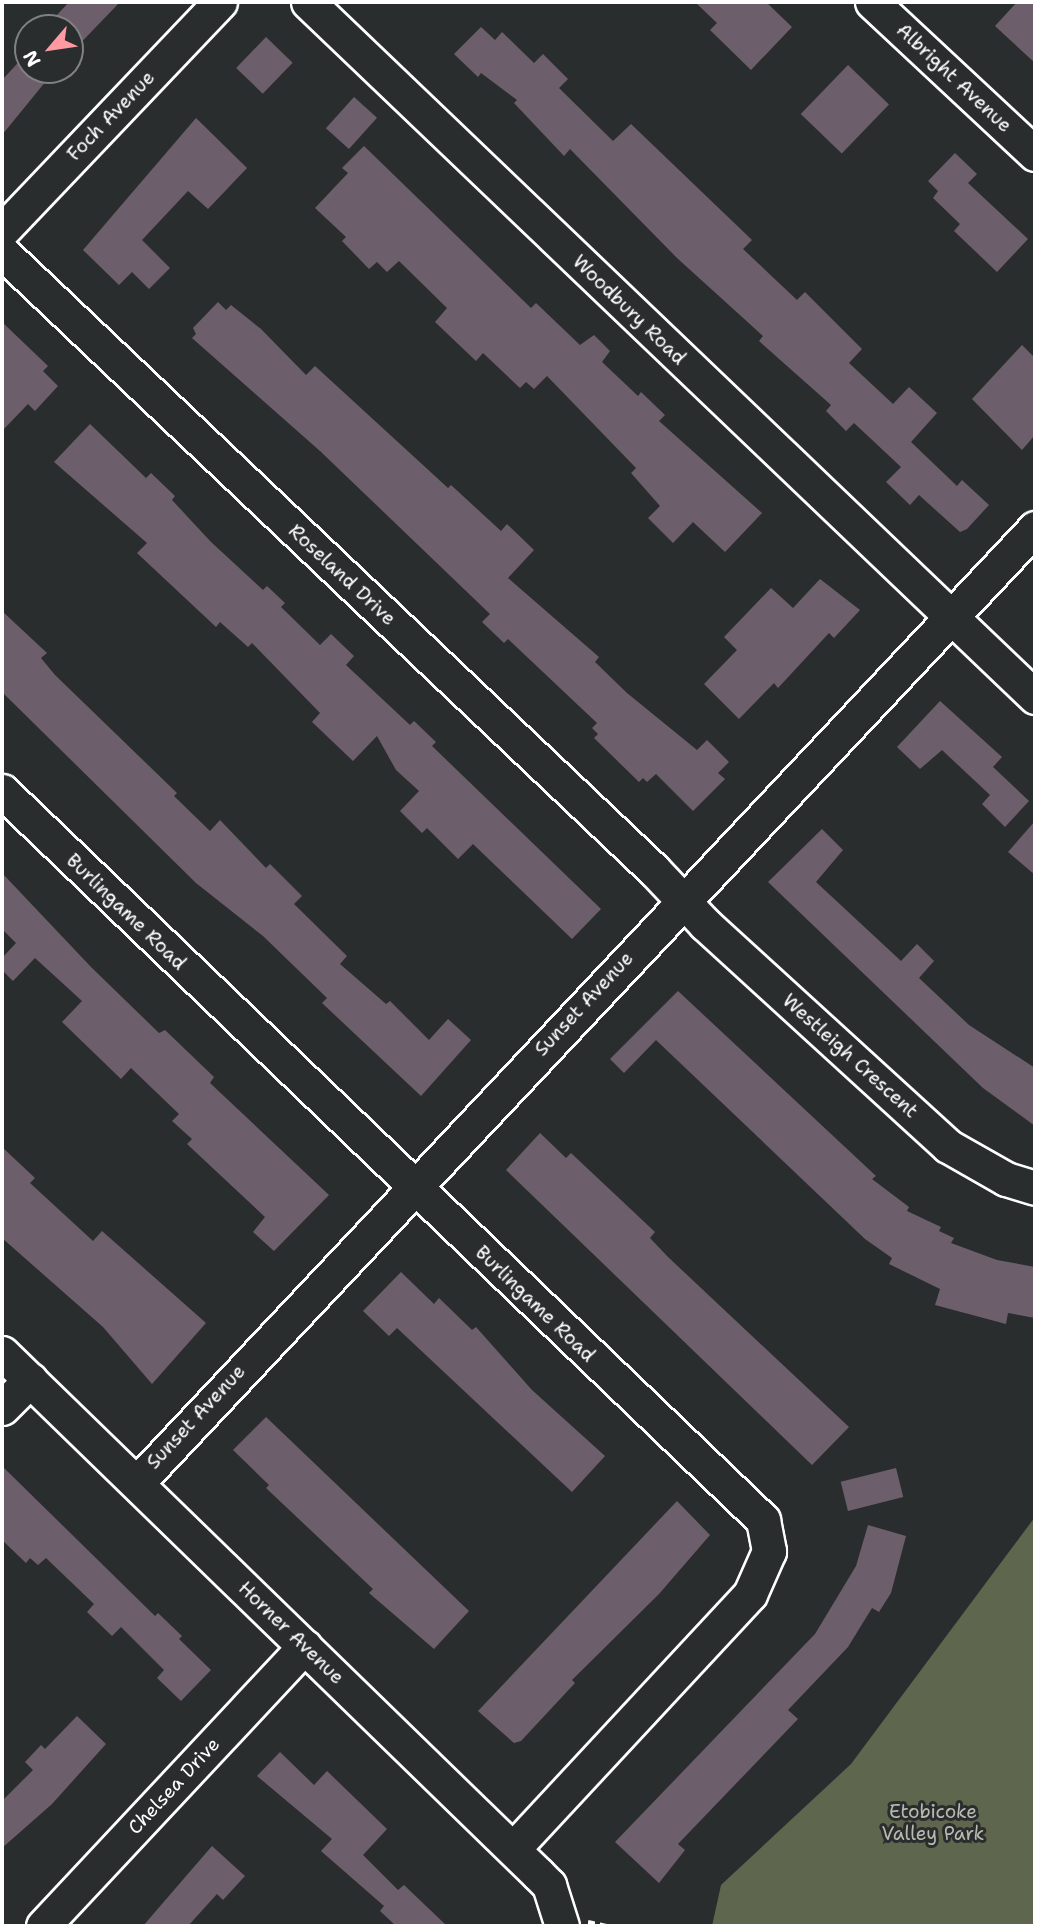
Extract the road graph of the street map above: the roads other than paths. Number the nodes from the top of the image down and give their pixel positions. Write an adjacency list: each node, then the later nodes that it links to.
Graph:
1 (220, 2): 5 (street, Foch Avenue)
2 (308, 2): 8 (street, Woodbury Road)
3 (872, 2): 4 (street, Albright Avenue)
4 (1035, 154)
5 (2, 231)
6 (2, 252): 11 (street, Roseland Drive)
7 (1035, 528): 8 (street, Sunset Avenue)
8 (949, 618): 9 (street, Woodbury Road); 11 (street, Sunset Avenue)
9 (1035, 697)
10 (2, 791): 12 (street, Burlingame Road)
11 (681, 900): 12 (street, Sunset Avenue); 13 (street, Westleigh Crescent)
12 (413, 1187): 17 (street, Sunset Avenue); 19 (street, Burlingame Road)
13 (1035, 1188)
14 (2, 1353): 15 (street, Horner Avenue)
15 (30, 1380): 16 (street); 17 (street, Horner Avenue)
16 (2, 1408)
17 (137, 1483): 18 (street, Horner Avenue)
18 (305, 1646): 19 (street, Horner Avenue); 21 (street, Chelsea Drive)
19 (513, 1849): 20 (street, Horner Avenue)
20 (563, 1925)
21 (43, 1926)

